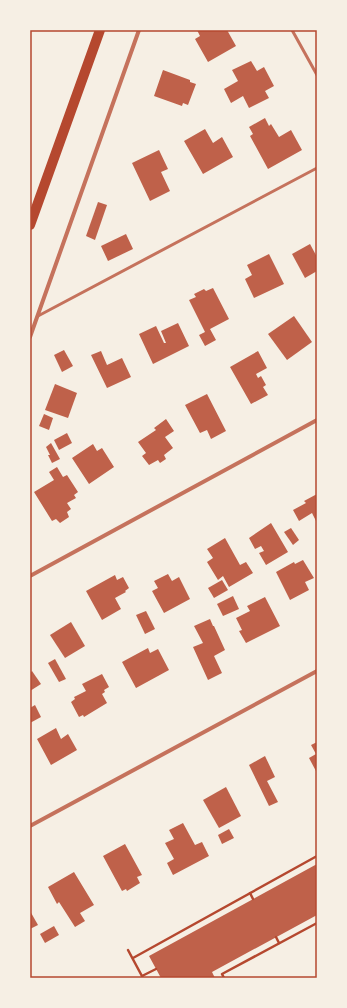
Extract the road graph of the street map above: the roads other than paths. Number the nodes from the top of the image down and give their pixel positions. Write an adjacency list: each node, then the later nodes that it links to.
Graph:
1 (100, 30): 6 (main road)
2 (140, 30): 7 (street)
3 (292, 30): 4 (lane)
4 (317, 74)
5 (317, 168): 7 (lane)
6 (30, 225)
7 (37, 316): 8 (street)
8 (30, 337)
9 (317, 420): 10 (street)
10 (30, 576)
11 (317, 671): 12 (street)
12 (30, 826)

